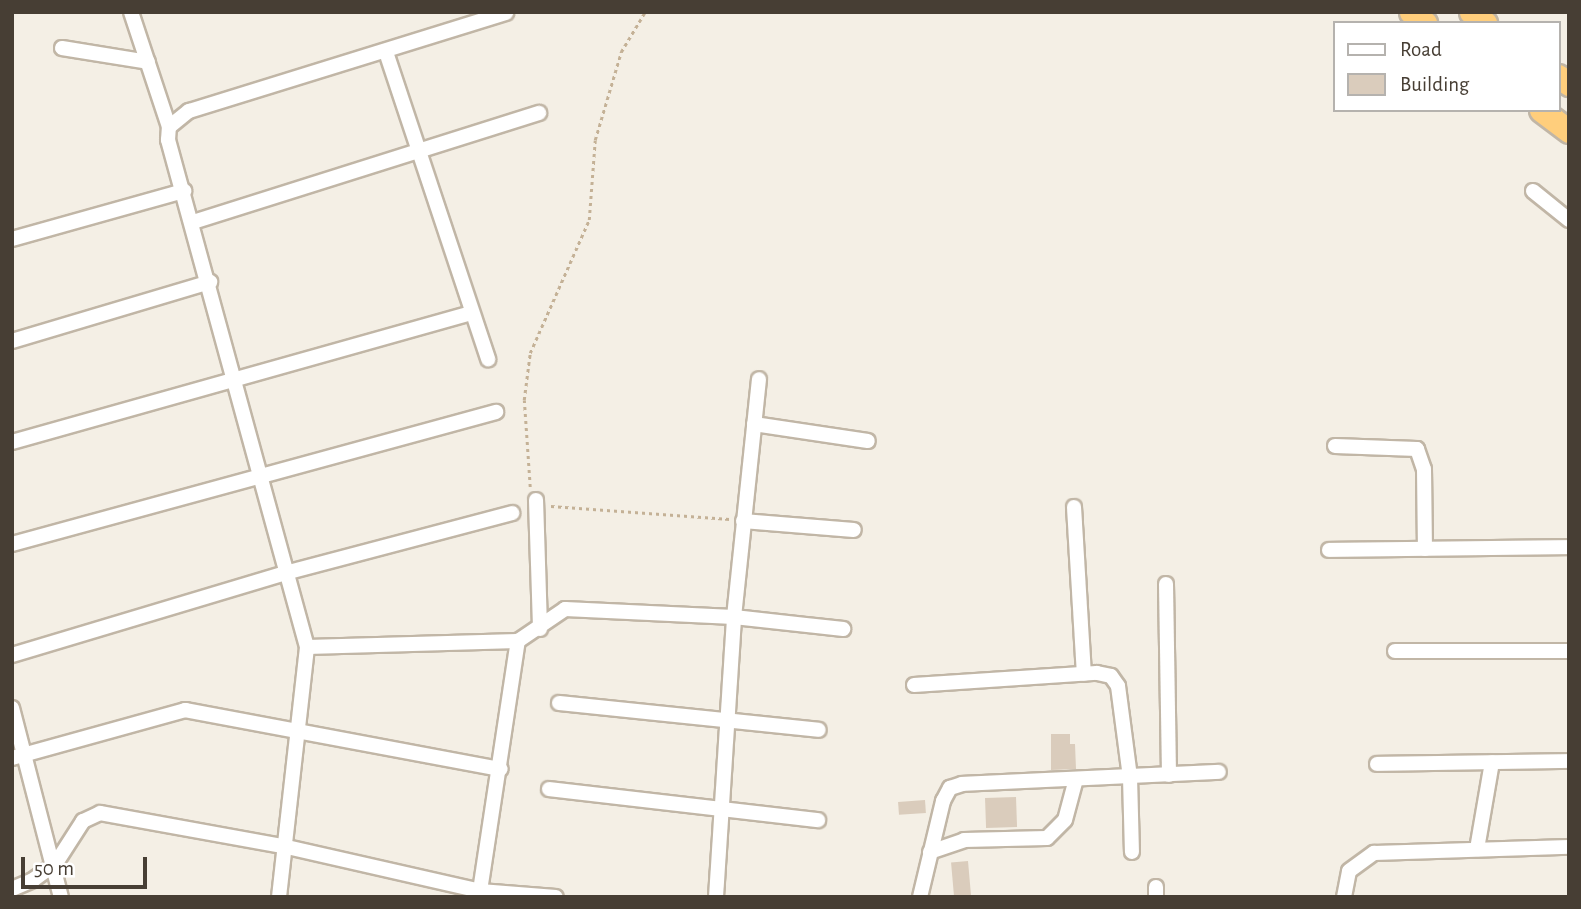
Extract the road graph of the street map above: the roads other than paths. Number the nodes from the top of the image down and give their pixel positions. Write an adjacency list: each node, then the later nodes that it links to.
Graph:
1 (131, 12): 5 (street)
2 (506, 13): 4 (street)
3 (62, 48): 5 (street)
4 (386, 51): 8 (street); 10 (street)
5 (148, 62): 8 (street)
6 (1544, 112): 9 (highway)
7 (538, 113): 10 (street)
8 (169, 127): 11 (street)
9 (1569, 131)
10 (419, 152): 14 (street); 17 (street)
11 (184, 191): 14 (street); 15 (street)
12 (1533, 191): 13 (street)
13 (1569, 220)
14 (193, 222): 16 (street)
15 (12, 239)
16 (211, 282): 18 (street); 21 (street)
17 (472, 313): 19 (street); 21 (street)
18 (12, 341)
19 (488, 359)
20 (759, 379): 23 (street)
21 (233, 382): 24 (street); 27 (street)
22 (496, 412): 27 (street)
23 (754, 424): 25 (street); 31 (street)
24 (12, 442)
25 (868, 442)
26 (1335, 446): 35 (street)
27 (262, 476): 33 (street); 37 (street)
28 (536, 500): 40 (street)
29 (1074, 507): 47 (street)
30 (512, 513): 37 (street)
31 (743, 520): 32 (street); 39 (street)
32 (854, 530)
33 (12, 544)
34 (1569, 547): 35 (street)
35 (1425, 549): 36 (street)
36 (1329, 550)
37 (289, 572): 43 (street); 46 (street)
38 (1166, 584): 60 (street)
39 (734, 617): 40 (street); 41 (street); 51 (street)
40 (540, 629): 42 (street)
41 (843, 629)
42 (518, 641): 43 (street); 58 (street)
43 (307, 647): 53 (street)
44 (1395, 651): 45 (street)
45 (1569, 651)
46 (12, 654)
47 (1084, 674): 48 (street); 61 (street)
48 (914, 685)
49 (559, 703): 51 (street)
50 (12, 708): 54 (street)
51 (728, 717): 52 (street); 64 (street)
52 (819, 730)
53 (299, 732): 54 (street); 58 (street); 67 (street)
54 (19, 756): 71 (street)
55 (1569, 761): 56 (street)
56 (1492, 762): 57 (street); 68 (street)
57 (1377, 764)
58 (501, 769): 73 (street)
59 (1219, 772): 60 (street)
60 (1169, 775): 61 (street)
61 (1130, 777): 62 (street); 70 (street)
62 (1076, 779): 69 (street); 69 (street)
63 (549, 789): 64 (street)
64 (722, 809): 65 (street); 77 (street)
65 (818, 820)
66 (1569, 847): 68 (street)
67 (287, 848): 71 (street); 73 (street); 75 (street)
68 (1477, 849): 79 (street)
69 (930, 852): 78 (street)
70 (1132, 852)
71 (56, 863): 72 (street); 74 (street)
72 (12, 889)
73 (469, 892): 76 (street)
74 (61, 897)
75 (279, 897)
76 (556, 897)
77 (716, 897)
78 (920, 897)
79 (1344, 897)

